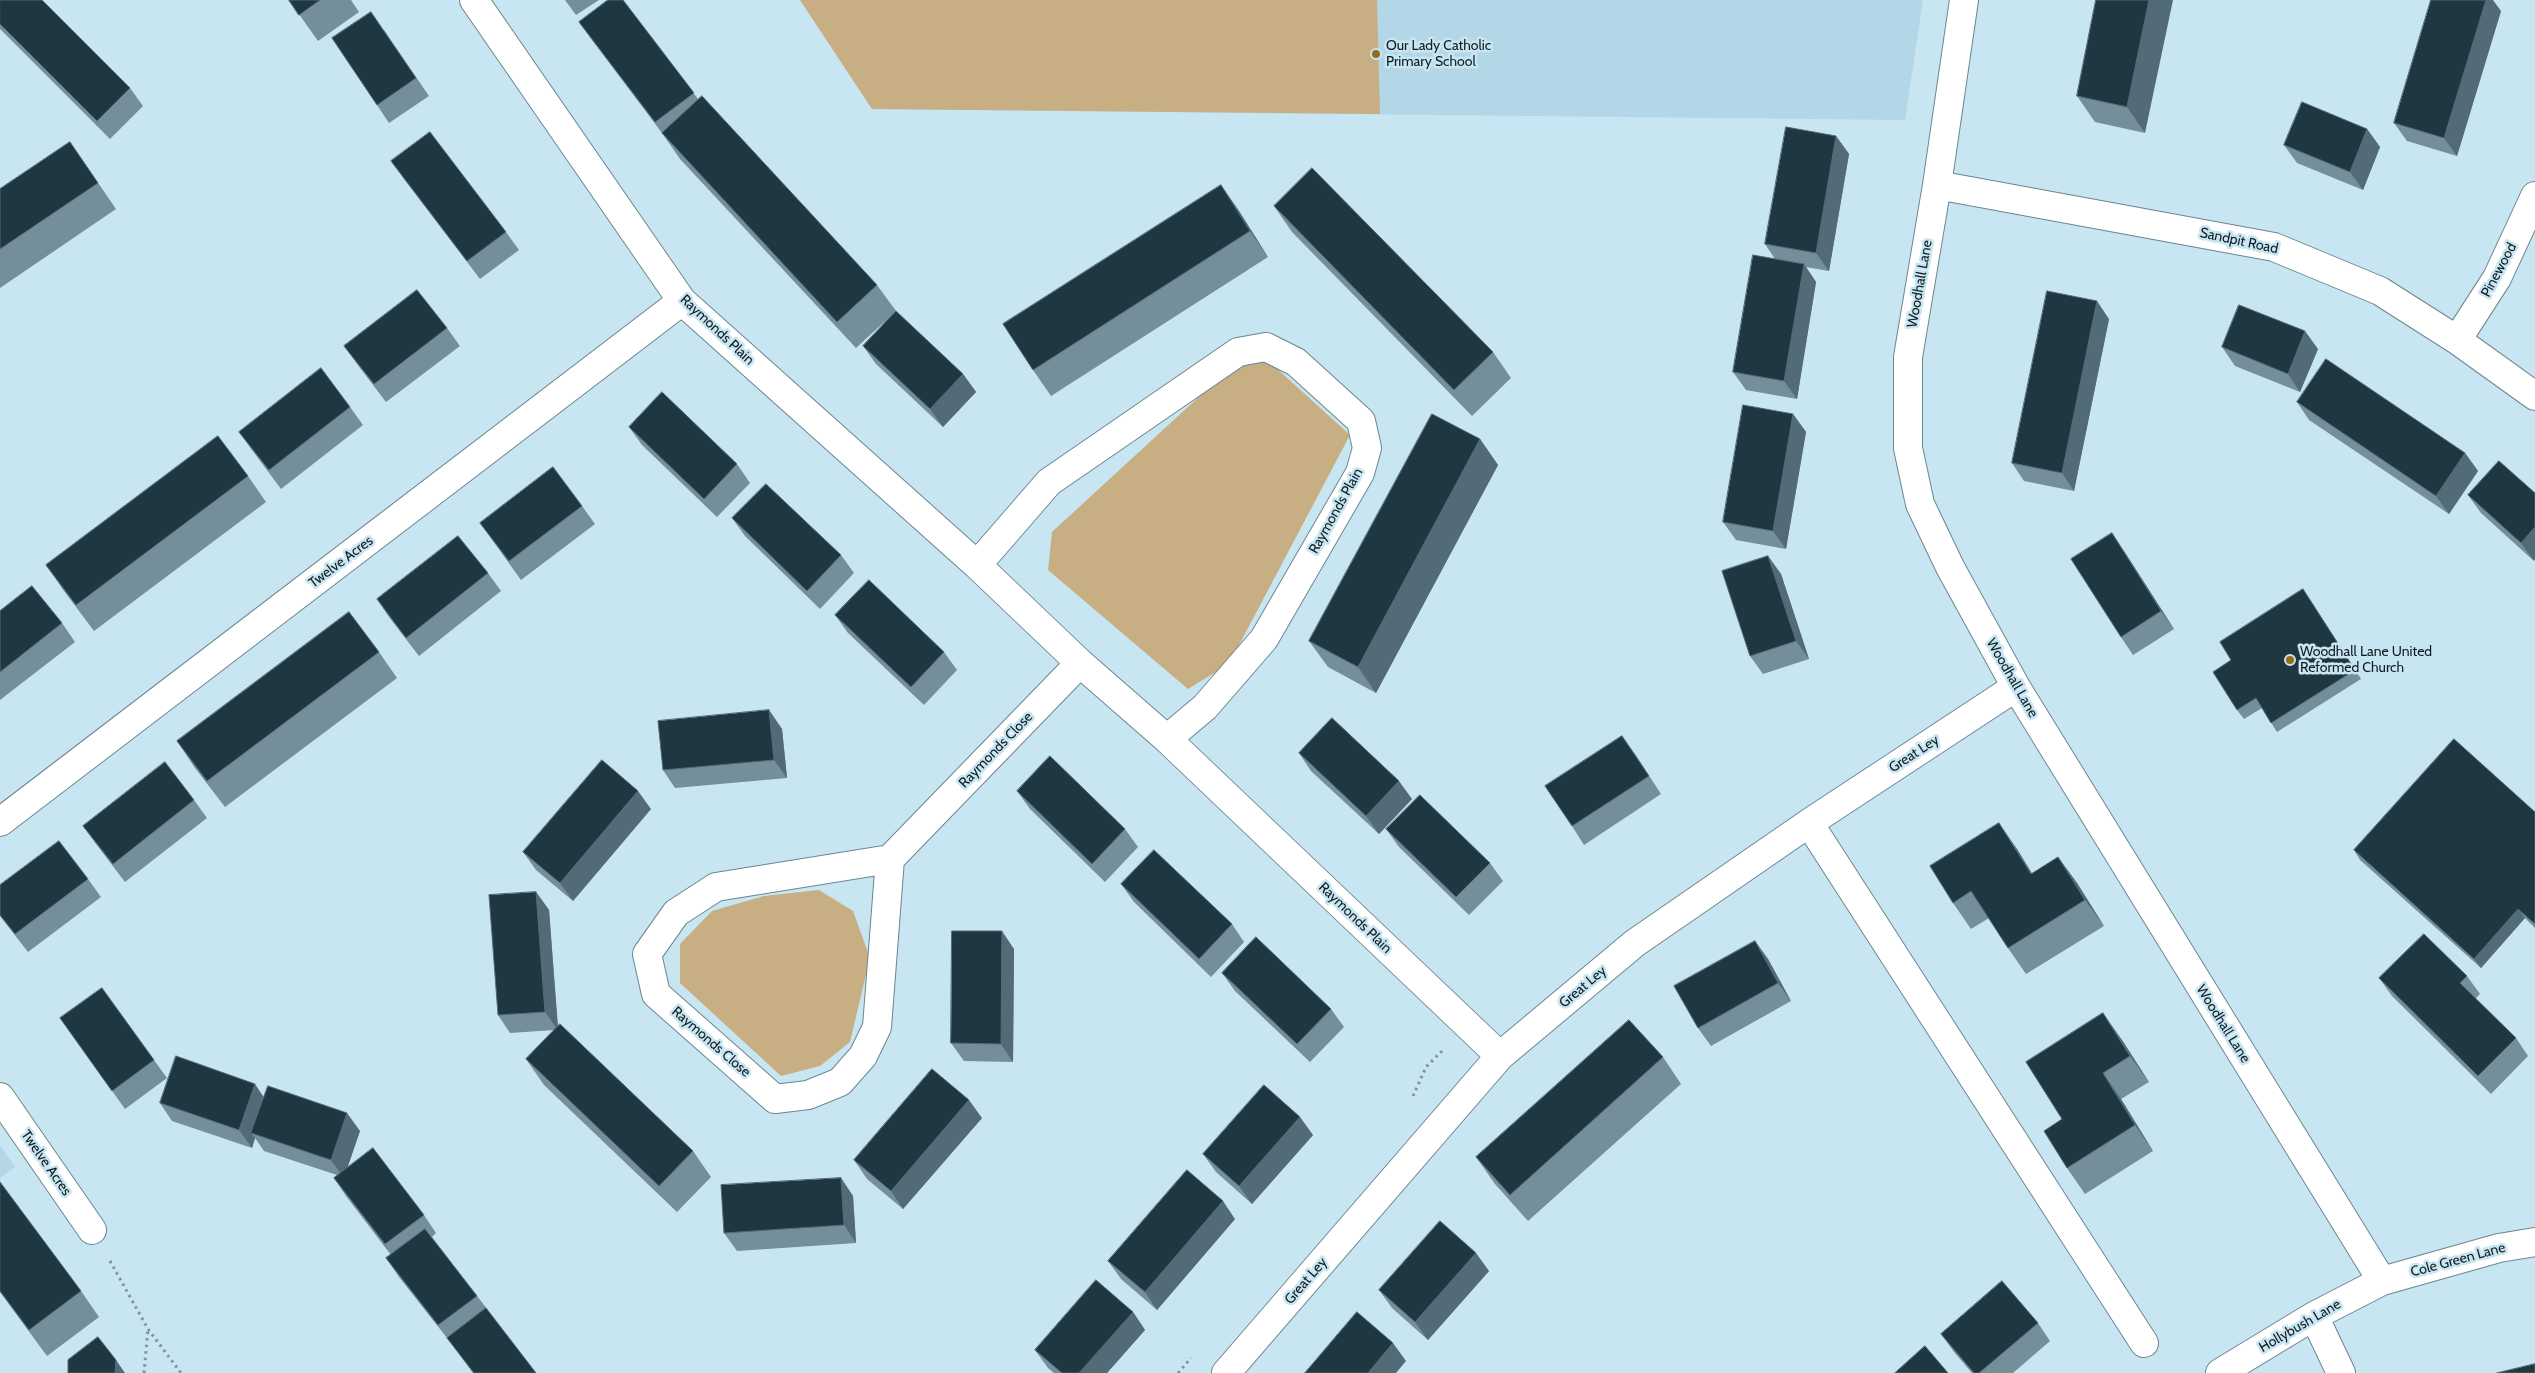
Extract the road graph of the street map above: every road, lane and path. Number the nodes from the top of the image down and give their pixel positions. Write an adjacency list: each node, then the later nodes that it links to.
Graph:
1 (474, 0): 5 (street, Raymonds Plain)
2 (1964, 0): 3 (street, Woodhall Lane)
3 (1937, 185): 6 (street, Sandpit Road); 10 (street, Woodhall Lane)
4 (2535, 196): 6 (street, Pinewood)
5 (682, 301): 8 (street, Raymonds Plain); 12 (street, Twelve Acres)
6 (2457, 340): 7 (street, Sandpit Road)
7 (2535, 396)
8 (977, 565): 9 (street, Raymonds Plain); 11 (street, Raymonds Plain)
9 (1080, 663): 11 (street, Raymonds Plain); 14 (street, Raymonds Close)
10 (2016, 687): 13 (street, Great Ley); 19 (street, Woodhall Lane)
11 (1167, 739): 15 (street, Raymonds Plain)
12 (0, 822)
13 (1810, 823): 15 (street, Great Ley); 22 (street)
14 (890, 859): 14 (street, Raymonds Close)
15 (1500, 1056): 25 (street, Great Ley)
16 (0, 1097): 17 (street, Twelve Acres)
17 (92, 1230): 21 (path)
18 (2535, 1242): 19 (street, Cole Green Lane)
19 (2382, 1281): 20 (street, Hollybush Lane)
20 (2314, 1316): 26 (street, Hollybush Lane); 27 (street)
21 (148, 1329): 23 (path); 24 (path)
22 (2144, 1343)
23 (144, 1373)
24 (180, 1373)
25 (1226, 1373)
26 (2220, 1373)
27 (2341, 1373)

